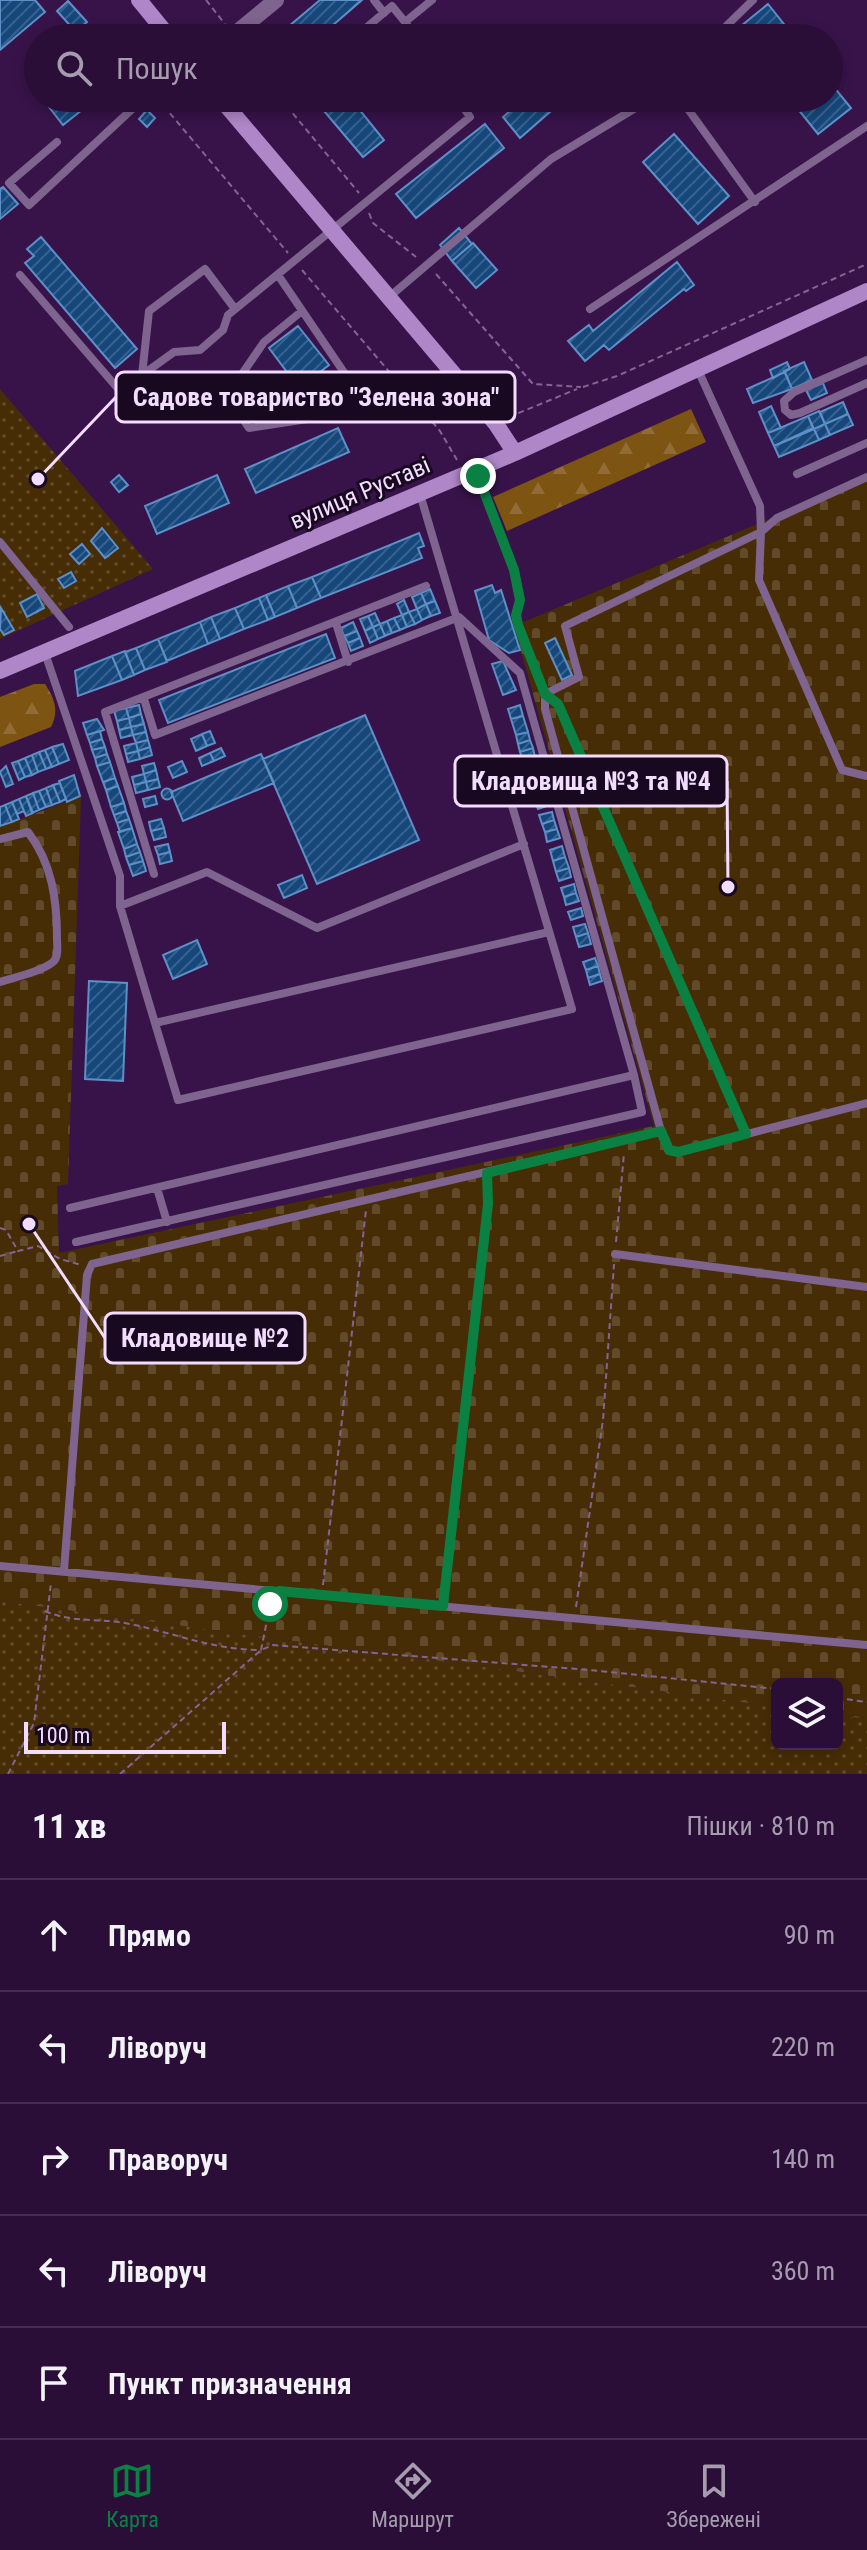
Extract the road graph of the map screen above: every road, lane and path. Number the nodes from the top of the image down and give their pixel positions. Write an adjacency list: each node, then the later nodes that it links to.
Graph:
1 (139, 0): 9 (main road)
2 (206, 0): 10 (path)
3 (276, 0): 11 (street)
4 (374, 0): 7 (lane)
5 (432, 0): 8 (lane)
6 (753, 0): 13 (lane)
7 (384, 13): 8 (lane); 12 (lane)
8 (405, 22)
9 (159, 24)
10 (223, 24)
11 (247, 24)
12 (371, 24)
13 (728, 24)
14 (129, 112): 20 (lane)
15 (232, 112): 22 (main road)
16 (467, 112): 22 (lane)
17 (629, 112): 27 (lane)
18 (690, 112): 21 (lane)
19 (867, 126): 21 (lane)
20 (57, 142)
21 (755, 202): 29 (lane)
22 (334, 230): 25 (lane); 27 (main road)
23 (867, 264): 35 (path)
24 (20, 275): 33 (lane)
25 (278, 275): 28 (lane); 30 (lane)
26 (867, 291): 32 (main road, вулиця Руставі)
27 (388, 298): 38 (main road)
28 (235, 309): 33 (lane); 33 (lane)
29 (590, 309)
30 (302, 311): 30 (lane)
31 (867, 360): 34 (lane)
32 (698, 370): 38 (main road, вулиця Руставі); 44 (lane)
33 (142, 375)
34 (867, 383)
35 (508, 418)
36 (440, 431): 39 (path)
37 (867, 443): 41 (lane)
38 (515, 453): 40 (main road, вулиця Руставі)
39 (457, 460)
40 (476, 470): 43 (main road, вулиця Руставі); 53 (lane)
41 (797, 474)
42 (867, 477): 44 (lane)
43 (420, 494): 47 (lane); 50 (main road, вулиця Руставі)
44 (761, 532): 53 (lane); 55 (lane)
45 (0, 542): 49 (lane)
46 (426, 586): 48 (lane)
47 (459, 617): 51 (lane); 57 (lane); 63 (lane)
48 (336, 623): 51 (lane); 54 (lane)
49 (69, 627)
50 (45, 653): 52 (main road, вулиця Руставі); 59 (lane)
51 (348, 662): 54 (lane)
52 (0, 671)
53 (545, 694): 65 (lane); 66 (lane)
54 (144, 699): 58 (lane)
55 (867, 776)
56 (0, 839): 61 (lane)
57 (524, 844): 59 (lane); 60 (lane)
58 (154, 874)
59 (120, 906): 62 (lane)
60 (549, 932): 62 (lane); 62 (lane)
61 (0, 982)
62 (155, 1023)
63 (634, 1075): 69 (lane); 72 (lane)
64 (867, 1103): 66 (lane)
65 (661, 1131): 66 (lane); 67 (lane)
66 (746, 1134)
67 (625, 1141): 68 (lane); 76 (path)
68 (487, 1173): 70 (lane); 84 (path)
69 (157, 1188): 71 (lane); 72 (lane)
70 (367, 1201): 78 (lane); 83 (path)
71 (70, 1208)
72 (167, 1222): 74 (lane)
73 (0, 1228): 75 (path)
74 (76, 1242)
75 (18, 1251): 77 (path); 78 (path)
76 (615, 1254): 79 (lane); 86 (path)
77 (0, 1256)
78 (90, 1268): 81 (lane)
79 (867, 1287)
80 (0, 1566): 81 (lane)
81 (59, 1570): 82 (lane); 85 (path)
82 (279, 1591): 83 (lane); 88 (path)
83 (322, 1595): 84 (lane)
84 (443, 1606): 86 (lane)
85 (45, 1611): 88 (path); 92 (path)
86 (580, 1619): 87 (lane)
87 (867, 1645)
88 (261, 1650): 89 (path); 93 (path)
89 (771, 1688)
90 (843, 1699): 91 (path)
91 (867, 1702)
92 (8, 1774)
93 (120, 1774)

